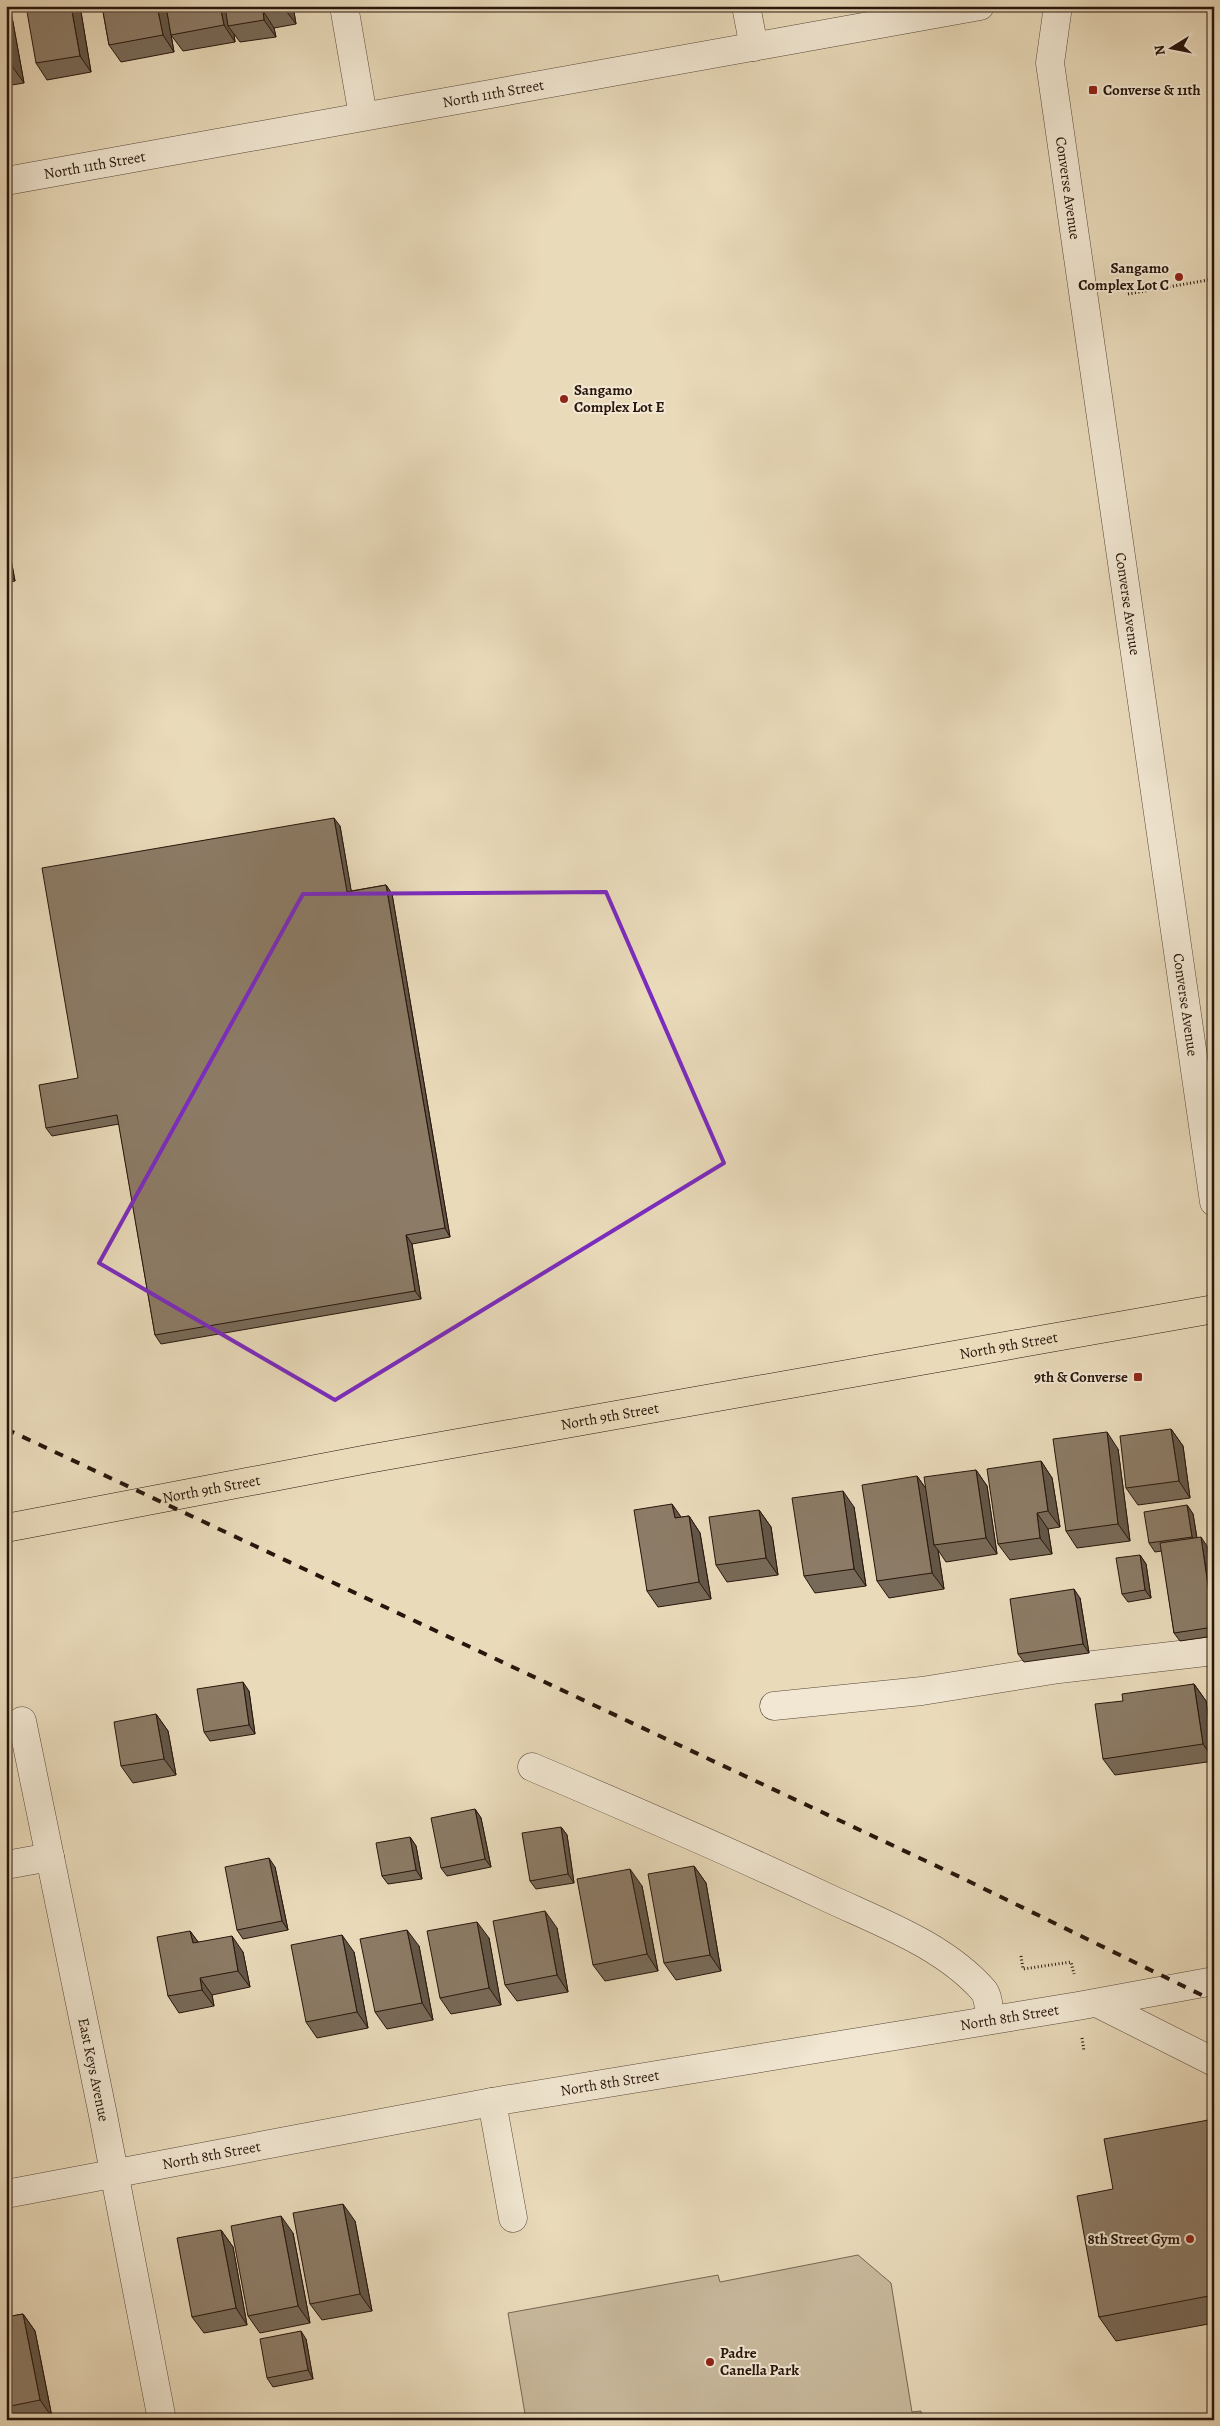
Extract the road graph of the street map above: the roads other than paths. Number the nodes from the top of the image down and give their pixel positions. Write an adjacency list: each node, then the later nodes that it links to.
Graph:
1 (344, 6): 6 (street)
2 (746, 6): 5 (street)
3 (980, 6): 5 (street, North 11th Street)
4 (1058, 6): 8 (street, Converse Avenue)
5 (754, 47): 6 (street, North 11th Street)
6 (363, 116): 7 (street, North 11th Street)
7 (6, 181)
8 (1214, 1202)
9 (1214, 1309): 10 (main road, North 9th Street)
10 (6, 1528)
11 (1214, 1651): 12 (street)
12 (774, 1706)
13 (22, 1721): 15 (street, East Keys Avenue)
14 (532, 1767): 19 (street)
15 (50, 1857): 16 (street); 22 (street, East Keys Avenue)
16 (6, 1865)
17 (1214, 1981): 18 (street, North 8th Street)
18 (1096, 2003): 19 (street, North 8th Street); 20 (street)
19 (990, 2020): 21 (street, North 8th Street)
20 (1214, 2062)
21 (492, 2102): 22 (street, North 8th Street); 24 (street)
22 (115, 2173): 23 (street, North 8th Street); 25 (street, East Keys Avenue)
23 (6, 2194)
24 (513, 2218)
25 (162, 2420)

